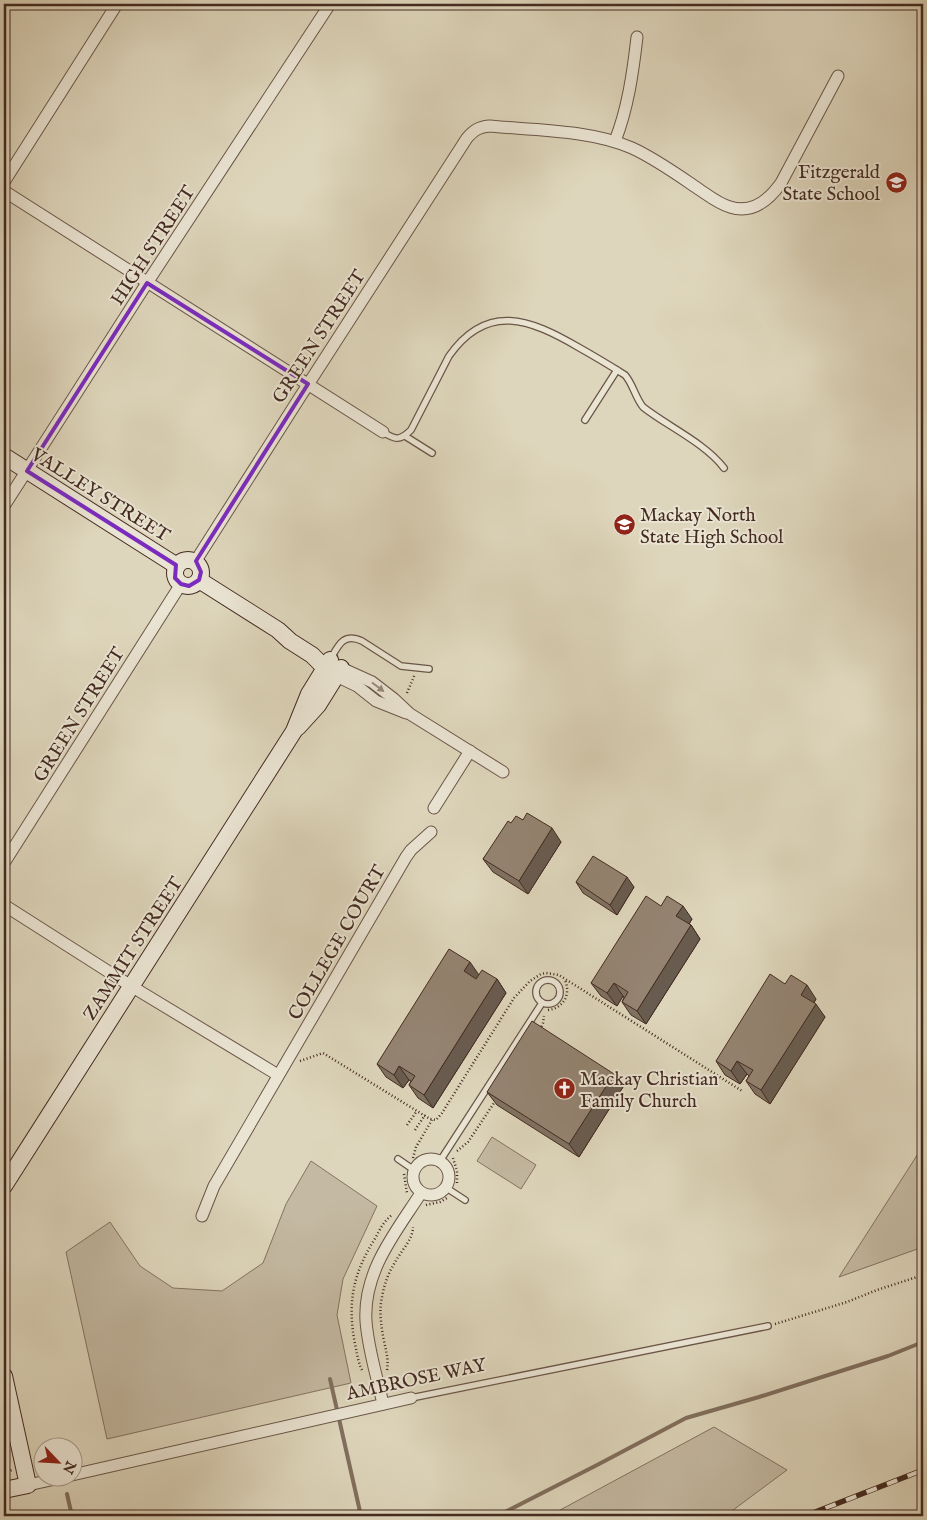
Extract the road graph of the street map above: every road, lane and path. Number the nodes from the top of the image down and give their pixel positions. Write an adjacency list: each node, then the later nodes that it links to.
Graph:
1 (118, 4): 6 (street)
2 (330, 4): 8 (street, HIGH STREET)
3 (637, 37): 5 (street)
4 (838, 76): 5 (street)
5 (615, 141): 10 (street, GREEN STREET)
6 (4, 182)
7 (4, 191): 8 (street)
8 (147, 283): 10 (street); 17 (street, HIGH STREET)
9 (617, 370): 11 (lane); 13 (lane); 16 (lane)
10 (308, 384): 12 (street); 19 (street, GREEN STREET)
11 (586, 420)
12 (383, 432): 13 (lane)
13 (405, 436): 14 (lane)
14 (432, 452)
15 (4, 456): 17 (street, VALLEY STREET)
16 (724, 468)
17 (27, 471): 18 (street, HIGH STREET); 20 (street, VALLEY STREET)
18 (4, 506)
19 (195, 562): 20 (street); 21 (street)
20 (177, 566): 22 (street)
21 (199, 580): 22 (street); 23 (street)
22 (181, 584): 31 (street, GREEN STREET)
23 (333, 668): 24 (lane); 27 (street); 34 (street, ZAMMIT STREET)
24 (416, 668): 25 (lane); 26 (path)
25 (429, 670)
26 (407, 693)
27 (470, 751): 28 (street); 29 (street)
28 (503, 772)
29 (434, 808)
30 (432, 832): 37 (street, COLLEGE COURT)
31 (4, 863)
32 (4, 905): 34 (street)
33 (564, 978): 36 (path)
34 (131, 986): 37 (street); 46 (street, ZAMMIT STREET)
35 (542, 1003): 35 (lane); 44 (lane)
36 (538, 1033)
37 (278, 1075): 51 (street, COLLEGE COURT)
38 (498, 1095): 47 (path)
39 (416, 1111): 41 (path)
40 (425, 1116): 42 (path)
41 (407, 1125)
42 (415, 1130)
43 (398, 1159): 45 (lane)
44 (440, 1162): 45 (street); 47 (street)
45 (414, 1170): 48 (street)
46 (4, 1186)
47 (449, 1190): 48 (street); 49 (lane); 50 (path)
48 (421, 1192): 58 (street)
49 (465, 1200)
50 (423, 1208)
51 (202, 1216)
52 (414, 1223): 55 (path)
53 (923, 1274): 54 (path)
54 (768, 1326): 57 (lane, AMBROSE WAY)
55 (386, 1374)
56 (4, 1376): 61 (street)
57 (411, 1398): 58 (street, AMBROSE WAY)
58 (384, 1404): 59 (street, AMBROSE WAY)
59 (82, 1473)
60 (32, 1484): 61 (street)
61 (28, 1485): 62 (street)
62 (4, 1490)

